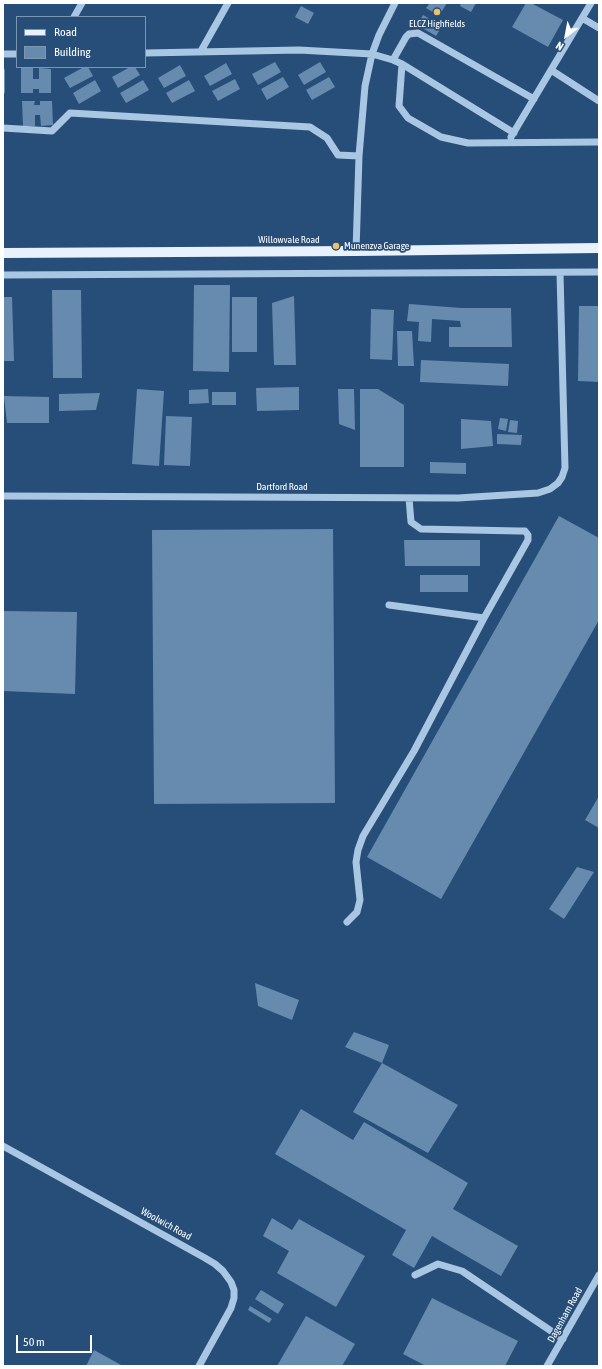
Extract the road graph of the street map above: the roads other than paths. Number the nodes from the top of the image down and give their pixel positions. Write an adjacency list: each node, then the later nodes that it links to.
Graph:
1 (82, 3): 5 (street)
2 (228, 3): 8 (street)
3 (395, 3): 12 (street)
4 (591, 3): 6 (street)
5 (75, 16)
6 (582, 18): 7 (street); 15 (street)
7 (599, 28)
8 (201, 51): 9 (street); 12 (street)
9 (146, 53)
10 (3, 54): 11 (street)
11 (16, 54)
12 (372, 54): 13 (street); 22 (street)
13 (393, 60): 14 (street); 16 (street)
14 (402, 64): 19 (street); 20 (street)
15 (551, 70): 16 (street); 17 (street)
16 (534, 99): 19 (street)
17 (599, 101)
18 (3, 128): 22 (street)
19 (514, 133): 20 (street)
20 (508, 142): 21 (street)
21 (599, 142)
22 (359, 156): 24 (street)
23 (599, 248): 24 (main road, Willowvale Road)
24 (356, 251): 25 (main road, Willowvale Road)
25 (3, 253)
26 (599, 272): 27 (street)
27 (560, 273): 28 (street); 30 (street, Dartford Road)
28 (3, 275)
29 (3, 496): 30 (street, Dartford Road)
30 (409, 498): 32 (street)
31 (389, 605): 32 (street)
32 (484, 618): 33 (street)
33 (347, 922)
34 (3, 1146): 38 (street, Woolwich Road)
35 (415, 1275): 37 (street)
36 (599, 1275): 37 (street, Dagenham Road)
37 (563, 1339): 39 (street, Dagenham Road)
38 (199, 1366)
39 (547, 1366)

